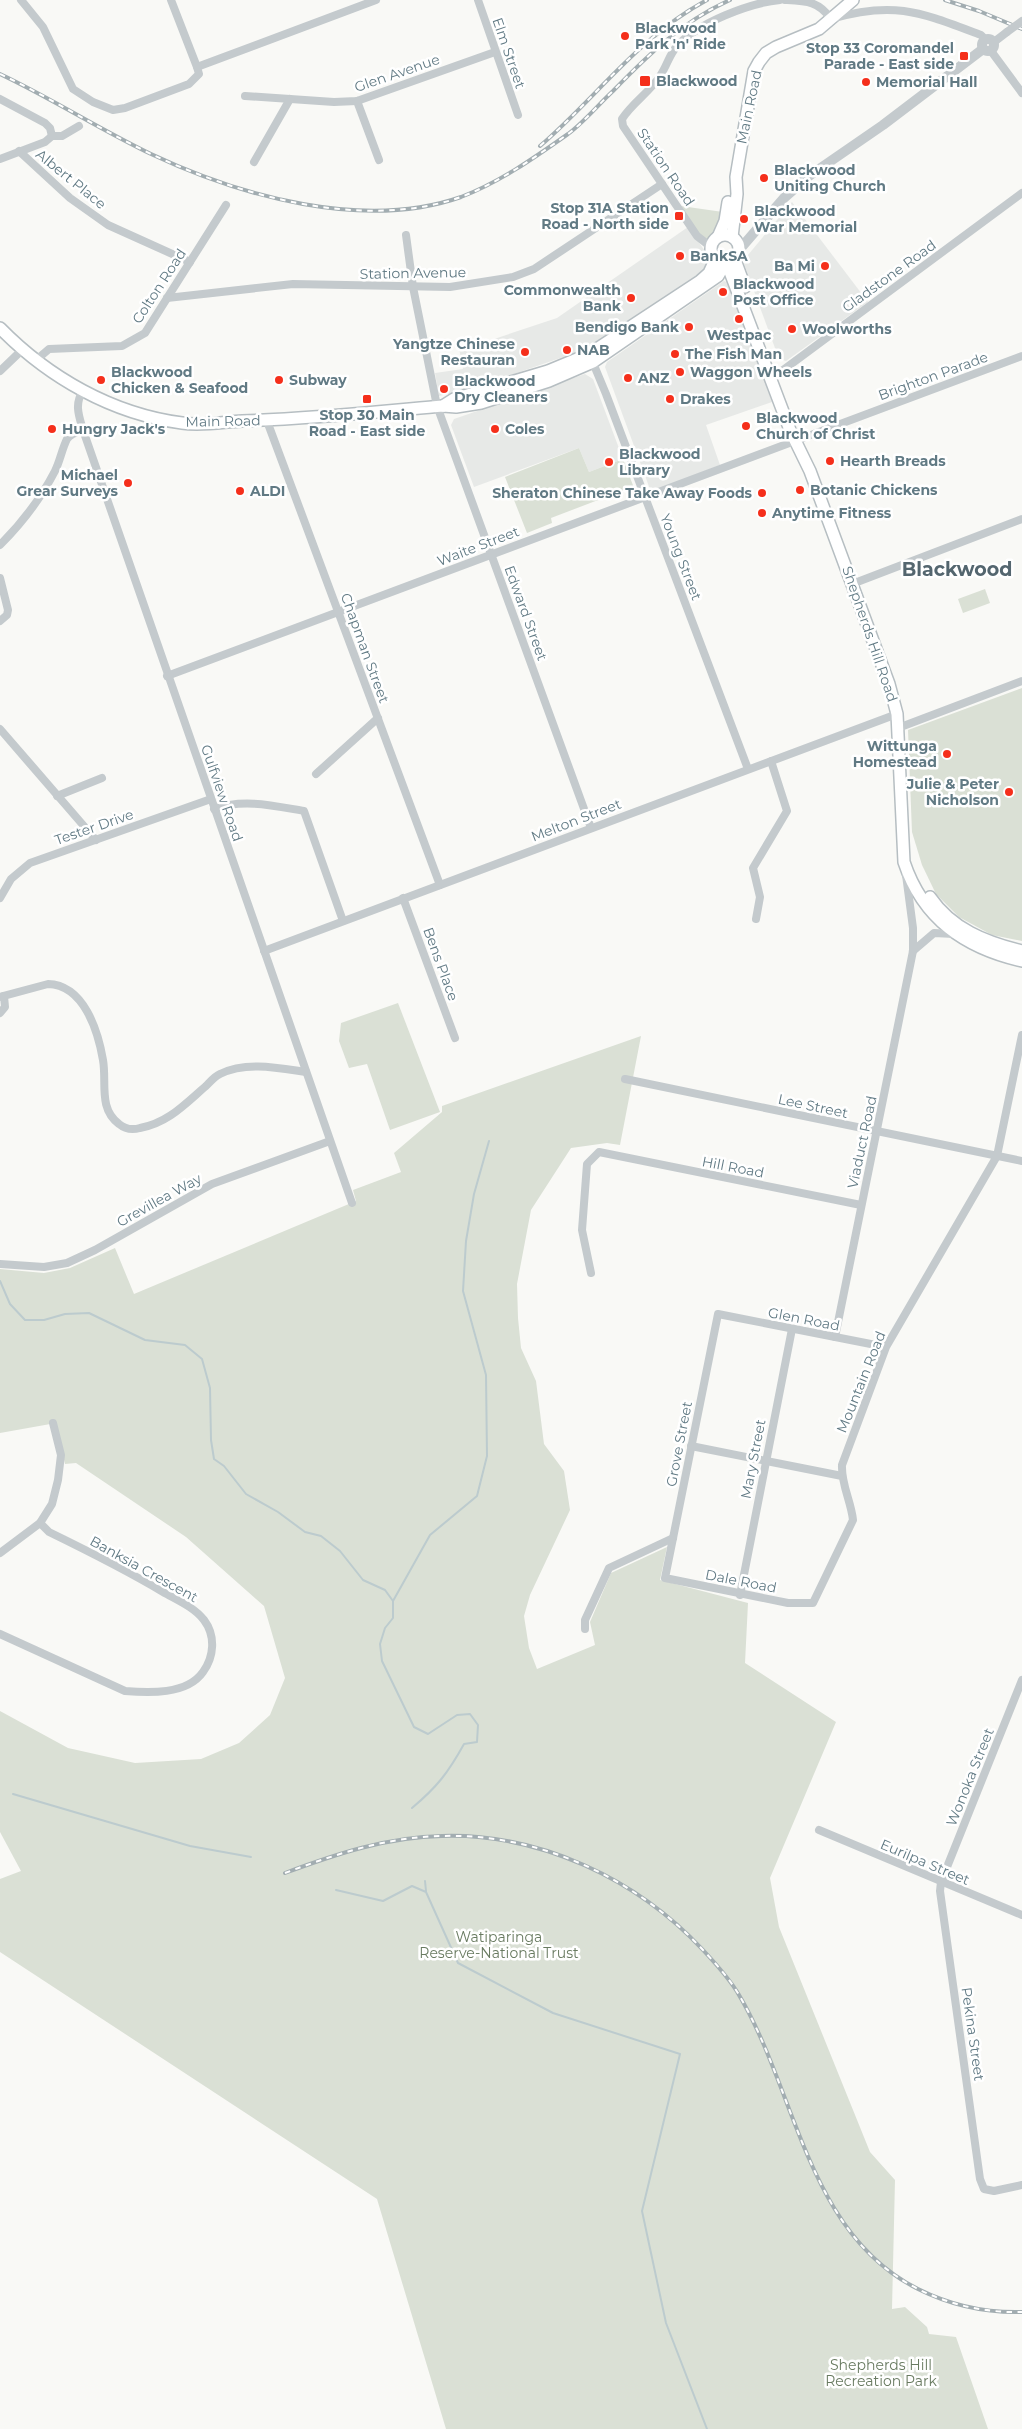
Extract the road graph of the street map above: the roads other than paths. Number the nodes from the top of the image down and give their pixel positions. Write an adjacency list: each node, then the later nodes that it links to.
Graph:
1 (21, 0): 12 (street)
2 (171, 0): 12 (street)
3 (376, 0): 12 (street)
4 (478, 0): 11 (street, Elm Street)
5 (780, 0): 26 (street, Station Road)
6 (785, 0): 8 (street)
7 (853, 0): 8 (main road, Main Road)
8 (831, 19): 10 (street); 25 (main road, Main Road)
9 (1022, 21): 10 (street, bridge)
10 (988, 45): 13 (street); 29 (street)
11 (495, 52): 17 (street, Glen Avenue); 18 (street, Elm Street)
12 (197, 67)
13 (1022, 93)
14 (245, 96): 16 (street, Glen Avenue)
15 (0, 99): 20 (street)
16 (290, 99): 17 (street, Glen Avenue); 24 (street)
17 (357, 101): 23 (street)
18 (518, 115)
19 (79, 126): 20 (street)
20 (52, 136): 21 (street)
21 (19, 151): 22 (street); 35 (street, Albert Place)
22 (0, 159)
23 (379, 160)
24 (254, 162)
25 (736, 177): 31 (main road, Main Road); 32 (main road, Main Road)
26 (662, 184): 33 (street, Station Road); 39 (street, Station Avenue)
27 (1022, 193): 47 (street, Gladstone Road)
28 (226, 205): 35 (street, Colton Road)
29 (753, 233): 32 (street); 34 (street)
30 (406, 235): 39 (street, Edward Street)
31 (718, 237): 32 (main road); 33 (main road)
32 (732, 237): 34 (main road)
33 (711, 246): 36 (main road)
34 (740, 249): 36 (main road)
35 (190, 262): 40 (street, Colton Road)
36 (726, 262): 37 (main road, Main Road); 38 (main road, Shepherds Hill Road); 44 (main road, Main Road); 47 (main road, Shepherds Hill Road)
37 (718, 276): 38 (main road); 44 (main road, Main Road)
38 (736, 284): 47 (main road, Shepherds Hill Road)
39 (413, 287): 40 (street, Station Avenue); 49 (street, Edward Street)
40 (167, 298): 45 (street, Colton Road)
41 (0, 328): 42 (main road, Main Road)
42 (22, 350): 45 (main road, Main Road); 46 (street)
43 (1022, 356): 52 (street, Brighton Parade)
44 (591, 358): 49 (main road, Main Road); 53 (street, Young Street)
45 (35, 361): 48 (main road, Main Road)
46 (0, 371)
47 (774, 377): 52 (main road, Shepherds Hill Road)
48 (83, 391): 50 (main road, Main Road); 51 (street, Gulfview Road)
49 (440, 406): 50 (main road, Main Road); 56 (street, Edward Street)
50 (267, 421): 59 (street, Chapman Street)
51 (83, 430): 55 (street); 61 (street, Gulfview Road)
52 (797, 440): 53 (street, Waite Street); 58 (main road, Shepherds Hill Road)
53 (645, 497): 56 (street, Waite Street); 68 (street, Young Street)
54 (1022, 519): 58 (street)
55 (0, 545)
56 (491, 554): 59 (street, Waite Street); 74 (street, Edward Street)
57 (0, 578): 60 (street)
58 (852, 584): 63 (main road, Shepherds Hill Road)
59 (338, 612): 61 (street, Waite Street); 64 (street, Chapman Street)
60 (0, 621)
61 (167, 676): 72 (street, Gulfview Road)
62 (1022, 681): 66 (street)
63 (897, 714): 66 (main road, Shepherds Hill Road); 67 (street, Melton Street)
64 (378, 718): 69 (street); 78 (street, Chapman Street)
65 (0, 728): 71 (street)
66 (898, 728): 75 (main road, Shepherds Hill Road)
67 (771, 761): 68 (street, Melton Street); 81 (street)
68 (748, 770): 74 (street, Melton Street)
69 (316, 774)
70 (102, 778): 71 (street)
71 (57, 796): 76 (street)
72 (211, 799): 73 (street, Gulfview Road); 76 (street, Tester Drive)
73 (214, 809): 82 (street); 84 (street, Gulfview Road)
74 (591, 828): 78 (street, Melton Street)
75 (903, 837): 77 (main road, Shepherds Hill Road); 86 (main road, Shepherds Hill Road)
76 (96, 840): 79 (street, Tester Drive)
77 (904, 862): 83 (main road, Shepherds Hill Road); 85 (street, Viaduct Road)
78 (440, 884): 80 (street, Melton Street)
79 (0, 898)
80 (403, 898): 82 (street, Melton Street); 91 (street, Bens Place)
81 (756, 918)
82 (343, 921): 84 (street, Melton Street)
83 (956, 935): 85 (street); 87 (main road, Shepherds Hill Road)
84 (264, 951): 92 (street, Gulfview Road)
85 (913, 951): 94 (street, Viaduct Road)
86 (1022, 951)
87 (1022, 961)
88 (2, 996): 89 (street); 92 (street)
89 (0, 1013)
90 (1022, 1035): 96 (street, Mountain Road)
91 (455, 1038)
92 (306, 1072): 95 (street, Gulfview Road)
93 (625, 1079): 94 (street, Lee Street)
94 (877, 1132): 96 (street, Lee Street); 99 (street, Viaduct Road)
95 (330, 1141): 98 (street, Gulfview Road); 100 (street, Grevillea Way)
96 (997, 1156): 97 (street, Lee Street); 105 (street, Mountain Road)
97 (1022, 1161)
98 (352, 1203)
99 (861, 1206): 101 (street, Hill Road); 104 (street, Viaduct Road)
100 (0, 1264)
101 (590, 1273)
102 (718, 1314): 103 (street, Glen Road); 107 (street, Grove Street)
103 (792, 1329): 104 (street, Glen Road); 108 (street, Mary Street)
104 (835, 1337): 105 (street, Glen Road)
105 (886, 1347): 109 (street, Mountain Road)
106 (53, 1423): 110 (street)
107 (692, 1446): 108 (street); 111 (street, Grove Street)
108 (766, 1461): 109 (street); 114 (street, Mary Street)
109 (842, 1476): 115 (street, Mountain Road)
110 (40, 1523): 112 (street); 117 (street, Banksia Crescent)
111 (673, 1538): 113 (street, Grove Street); 116 (street)
112 (0, 1551)
113 (665, 1578): 114 (street, Dale Road)
114 (740, 1594): 115 (street, Dale Road)
115 (813, 1604)
116 (584, 1629)
117 (0, 1634)
118 (1022, 1680): 120 (street, Wonoka Street)
119 (819, 1830): 120 (street, Eurilpa Street)
120 (941, 1882): 121 (street, Eurilpa Street); 122 (street, Pekina Street)
121 (1022, 1915)
122 (1022, 2185)

